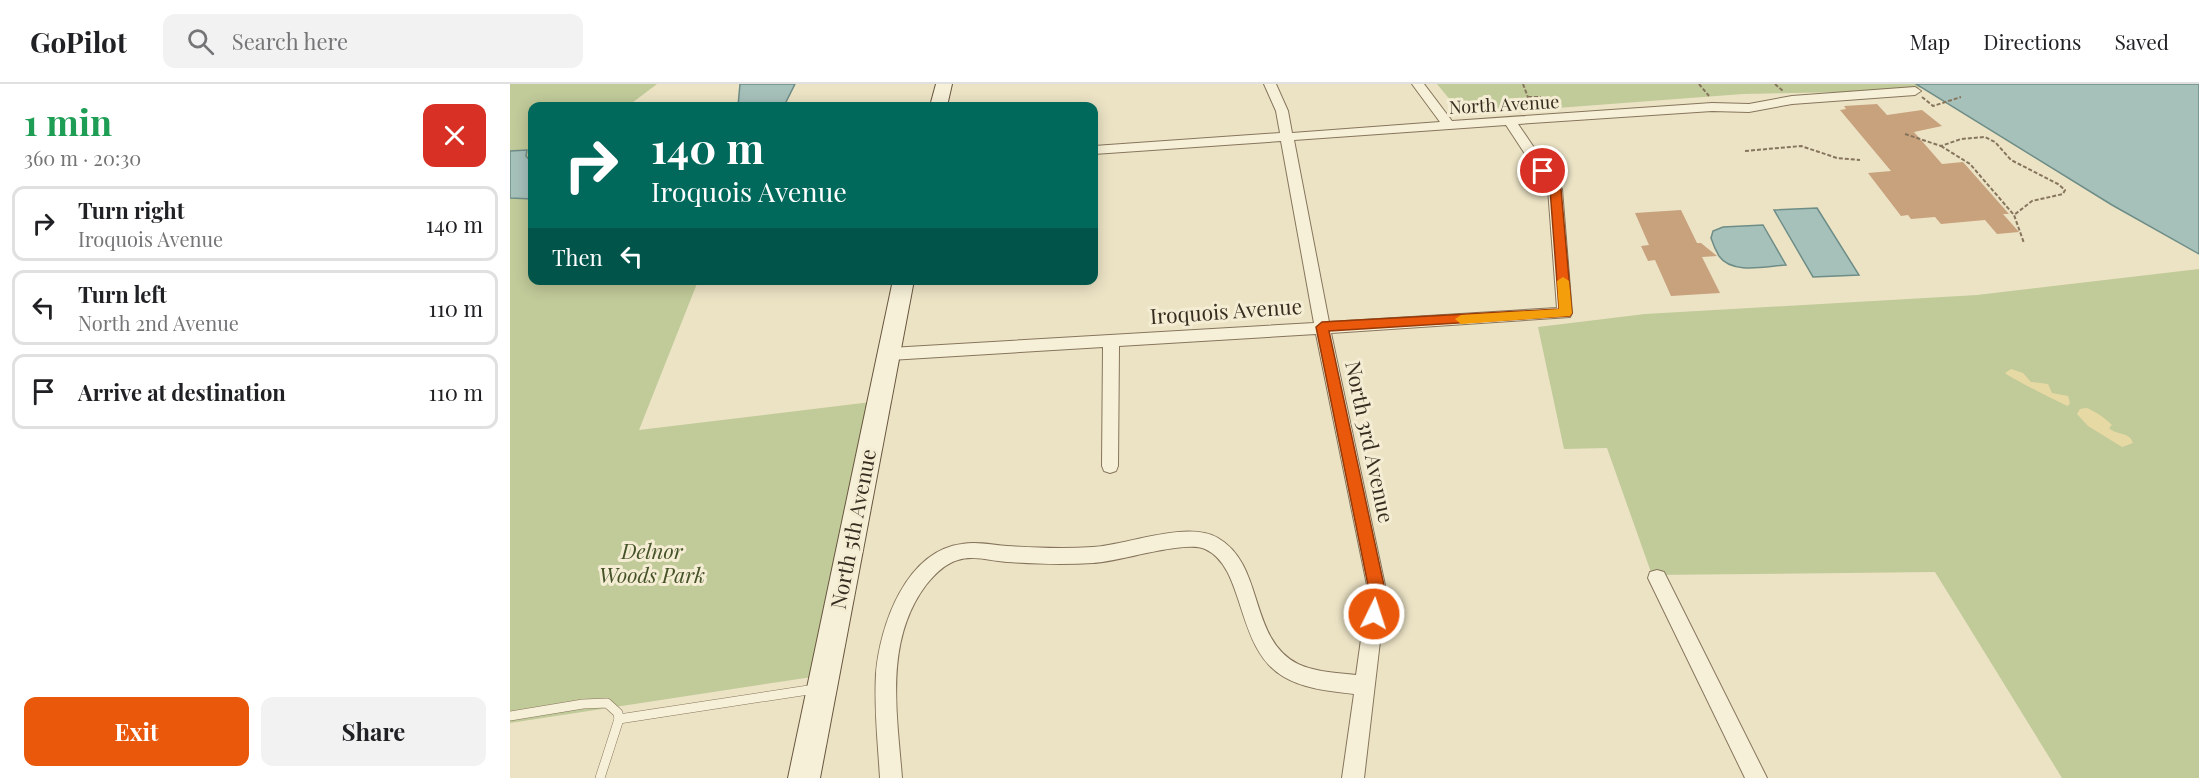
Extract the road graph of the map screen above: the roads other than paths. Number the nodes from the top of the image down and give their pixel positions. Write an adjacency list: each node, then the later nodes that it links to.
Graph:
1 (944, 84): 5 (main road)
2 (1270, 84): 8 (street, North 3rd Avenue)
3 (1418, 84): 7 (street)
4 (1915, 91): 6 (street, North Avenue)
5 (940, 102)
6 (1510, 122): 7 (street, North Avenue); 11 (street, Iroquois Avenue)
7 (1449, 126): 8 (street, North Avenue)
8 (1285, 138): 9 (street, North Avenue); 11 (street, North 3rd Avenue)
9 (1098, 150)
10 (903, 285): 13 (main road, North 5th Avenue)
11 (1322, 327): 12 (street, Iroquois Avenue); 16 (street, North 3rd Avenue)
12 (1111, 340): 13 (street, Iroquois Avenue); 14 (street)
13 (890, 354): 17 (main road, North 5th Avenue)
14 (1110, 466)
15 (1657, 578): 24 (street)
16 (1365, 687): 22 (street); 23 (street, North 3rd Avenue)
17 (822, 688): 19 (lane); 21 (main road, North 5th Avenue)
18 (510, 716): 19 (lane)
19 (619, 719): 20 (lane)
20 (600, 778)
21 (804, 778)
22 (891, 778)
23 (1353, 778)
24 (1756, 778)

